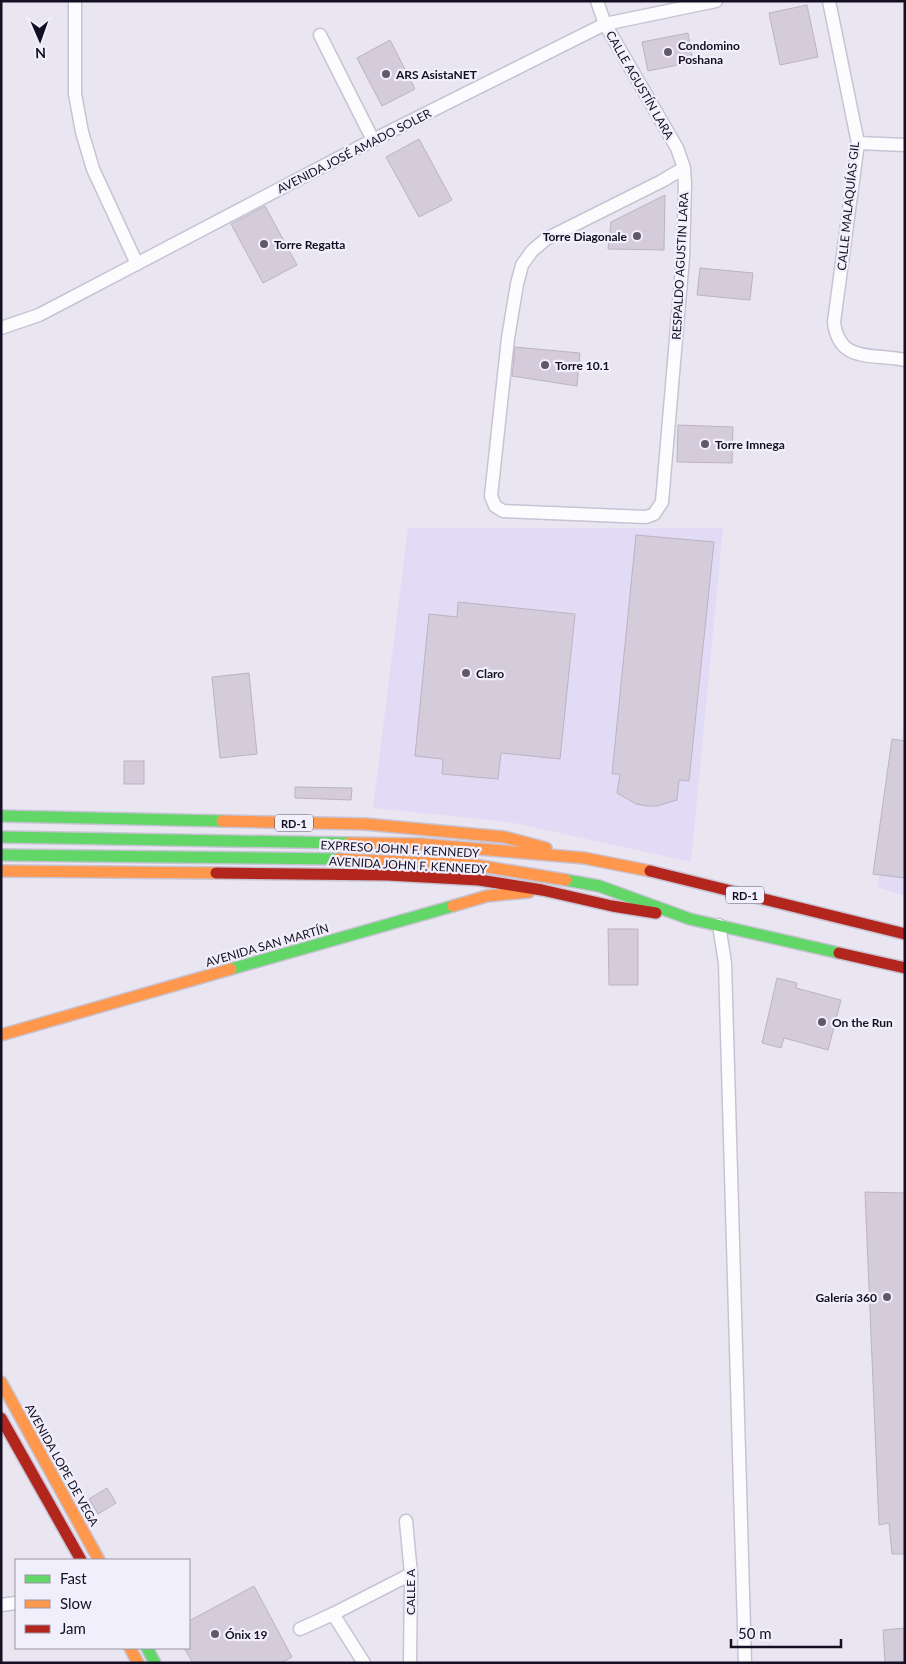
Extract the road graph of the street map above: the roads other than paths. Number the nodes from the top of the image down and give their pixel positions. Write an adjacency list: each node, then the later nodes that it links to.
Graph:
1 (75, 1): 11 (street)
2 (597, 1): 5 (street, CALLE AGUSTÍN LARA)
3 (716, 1): 5 (street, AVENIDA JOSÉ AMADO SOLER)
4 (829, 1): 8 (street, CALLE MALAQUÍAS GIL)
5 (605, 24): 7 (street, AVENIDA JOSÉ AMADO SOLER); 10 (street, CALLE AGUSTÍN LARA)
6 (320, 35): 7 (street)
7 (373, 140): 11 (street, AVENIDA JOSÉ AMADO SOLER)
8 (858, 142): 9 (street); 13 (street, CALLE MALAQUÍAS GIL)
9 (905, 145)
10 (684, 168): 10 (street, RESPALDO AGUSTIN LARA)
11 (137, 264): 12 (street, AVENIDA JOSÉ AMADO SOLER)
12 (1, 328)
13 (905, 360)
14 (1, 816): 17 (main road, RD-1)
15 (1, 837): 17 (main road, EXPRESO JOHN F. KENNEDY / RD-1)
16 (1, 855): 20 (main road, EXPRESO JOHN F. KENNEDY)
17 (584, 858): 22 (main road, EXPRESO JOHN F. KENNEDY / RD-1)
18 (1, 871): 19 (main road, AVENIDA JOHN F. KENNEDY)
19 (542, 890): 20 (main road, AVENIDA JOHN F. KENNEDY); 24 (main road, AVENIDA SAN MARTÍN)
20 (690, 919): 21 (main road, EXPRESO JOHN F. KENNEDY)
21 (720, 925): 23 (main road, EXPRESO JOHN F. KENNEDY); 41 (street)
22 (905, 934)
23 (905, 968)
24 (1, 1035)
25 (1, 1382): 29 (main road, AVENIDA LOPE DE VEGA)
26 (1, 1418): 28 (main road)
27 (406, 1522): 30 (street, CALLE A)
28 (80, 1559)
29 (98, 1559)
30 (411, 1574): 33 (street); 40 (street, CALLE A)
31 (15, 1603): 32 (street)
32 (1, 1605)
33 (333, 1614): 34 (street); 39 (street)
34 (300, 1629)
35 (131, 1649): 37 (main road)
36 (147, 1649): 38 (main road)
37 (138, 1663)
38 (155, 1663)
39 (364, 1663)
40 (410, 1663)
41 (745, 1663)

